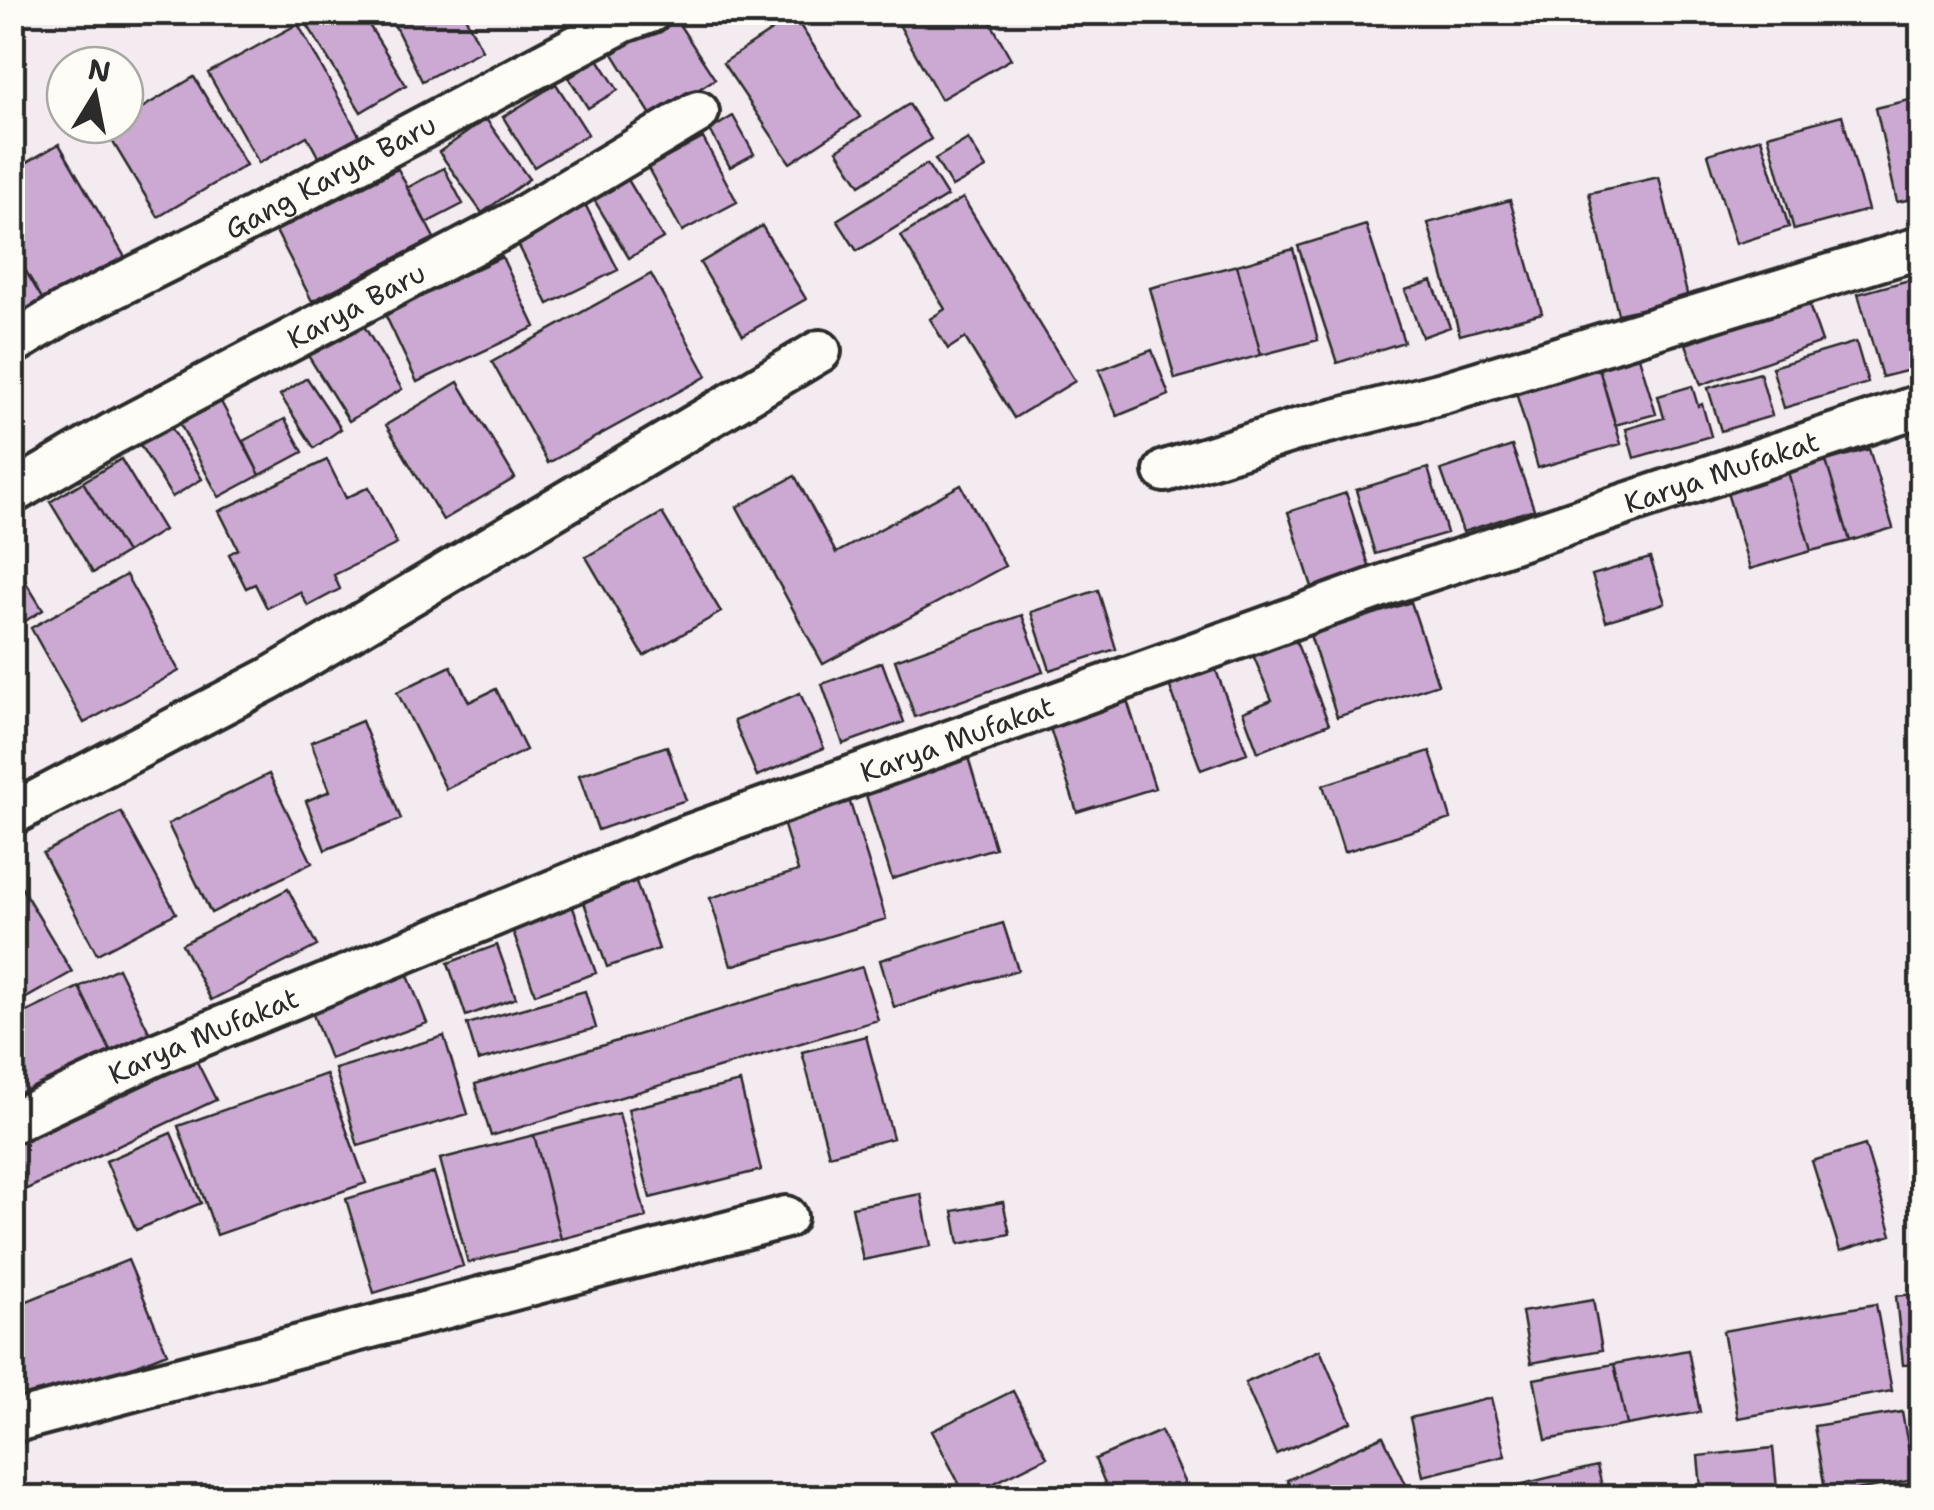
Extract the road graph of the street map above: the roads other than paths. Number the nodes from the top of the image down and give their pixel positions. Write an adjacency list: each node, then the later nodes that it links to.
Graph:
1 (650, 12): 4 (street, Gang Karya Baru)
2 (698, 112): 8 (street, Karya Baru)
3 (1922, 246): 7 (street)
4 (12, 344)
5 (820, 351): 9 (street)
6 (1922, 406): 10 (street, Karya Mufakat)
7 (1164, 471)
8 (12, 493)
9 (12, 814)
10 (12, 1122)
11 (786, 1218): 12 (street)
12 (12, 1422)

